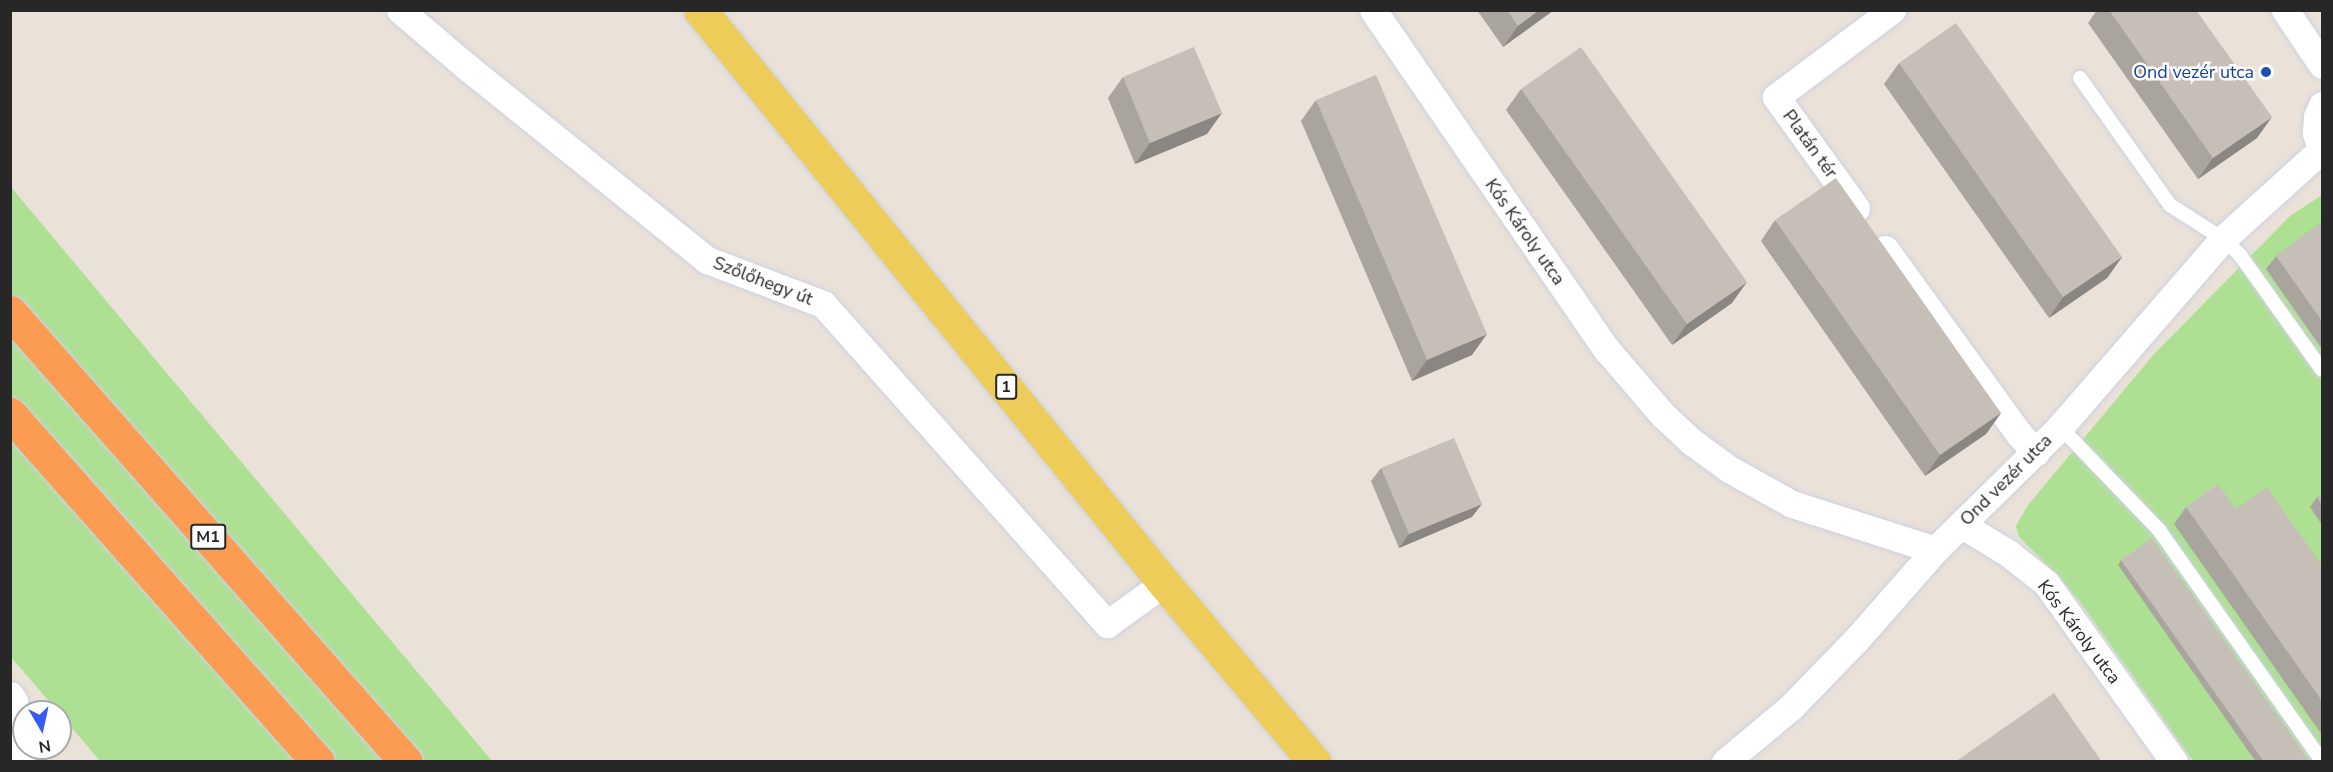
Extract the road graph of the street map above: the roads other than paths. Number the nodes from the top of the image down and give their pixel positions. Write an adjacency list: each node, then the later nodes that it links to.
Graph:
1 (400, 10): 18 (street, Szőlőhegy út)
2 (700, 10): 18 (main road, 1)
3 (1373, 10): 17 (street, Kós Károly utca)
4 (1892, 10): 15 (street, Platán tér)
5 (2285, 10): 6 (street)
6 (2322, 65)
7 (2080, 78): 10 (lane)
8 (2322, 105): 9 (street)
9 (2322, 151): 10 (street, Ond vezér utca)
10 (2223, 239): 12 (lane); 14 (street, Ond vezér utca)
11 (10, 312): 24 (highway, M1)
12 (2322, 370)
13 (10, 414): 23 (highway)
14 (2060, 426): 15 (street, Ond vezér utca); 21 (lane)
15 (2036, 453): 16 (street, Ond vezér utca)
16 (1962, 525): 17 (street, Ond vezér utca); 28 (street, Kós Károly utca)
17 (1935, 550): 20 (street, Ond vezér utca)
18 (1164, 583): 25 (main road, 1)
19 (10, 695): 22 (street)
20 (1791, 707): 26 (street); 27 (street)
21 (2322, 761)
22 (21, 762)
23 (318, 762)
24 (406, 762)
25 (1314, 762)
26 (1725, 762)
27 (1752, 762)
28 (2174, 762)

